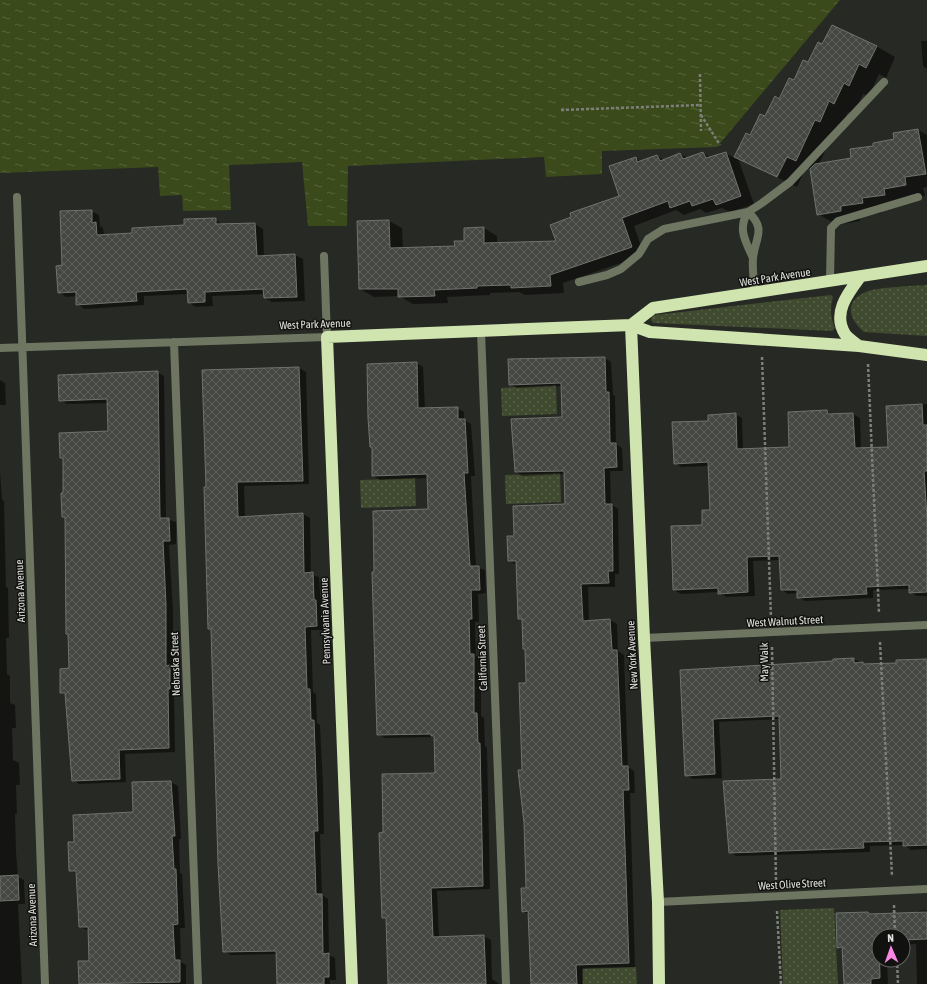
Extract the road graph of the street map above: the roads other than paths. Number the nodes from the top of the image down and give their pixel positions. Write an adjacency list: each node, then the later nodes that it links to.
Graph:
1 (884, 82): 4 (street)
2 (16, 197): 18 (street, Arizona Avenue)
3 (918, 197): 9 (street)
4 (748, 212): 6 (street); 6 (street); 10 (street)
5 (324, 256): 14 (street, Pennsylvania Avenue)
6 (753, 258): 11 (street)
7 (927, 266): 8 (highway, West Park Avenue)
8 (860, 277): 9 (highway, West Park Avenue); 16 (highway)
9 (830, 281): 11 (highway, West Park Avenue)
10 (578, 282)
11 (755, 293): 12 (highway, West Park Avenue)
12 (631, 325): 13 (highway, West Park Avenue); 16 (highway, West Park Avenue); 21 (highway, New York Avenue)
13 (481, 331): 14 (highway, West Park Avenue); 27 (street, California Street)
14 (327, 336): 15 (street, West Park Avenue); 26 (highway, Pennsylvania Avenue)
15 (174, 342): 18 (street, West Park Avenue); 25 (street, Nebraska Street)
16 (859, 346): 19 (highway, West Park Avenue)
17 (0, 348): 18 (street, West Park Avenue)
18 (22, 348): 24 (street, Arizona Avenue)
19 (927, 355)
20 (927, 625): 21 (street, West Walnut Street)
21 (644, 638): 23 (highway, New York Avenue)
22 (927, 889): 23 (street, West Olive Street)
23 (658, 902): 28 (highway, New York Avenue)
24 (46, 984)
25 (198, 984)
26 (352, 984)
27 (506, 984)
28 (659, 984)

